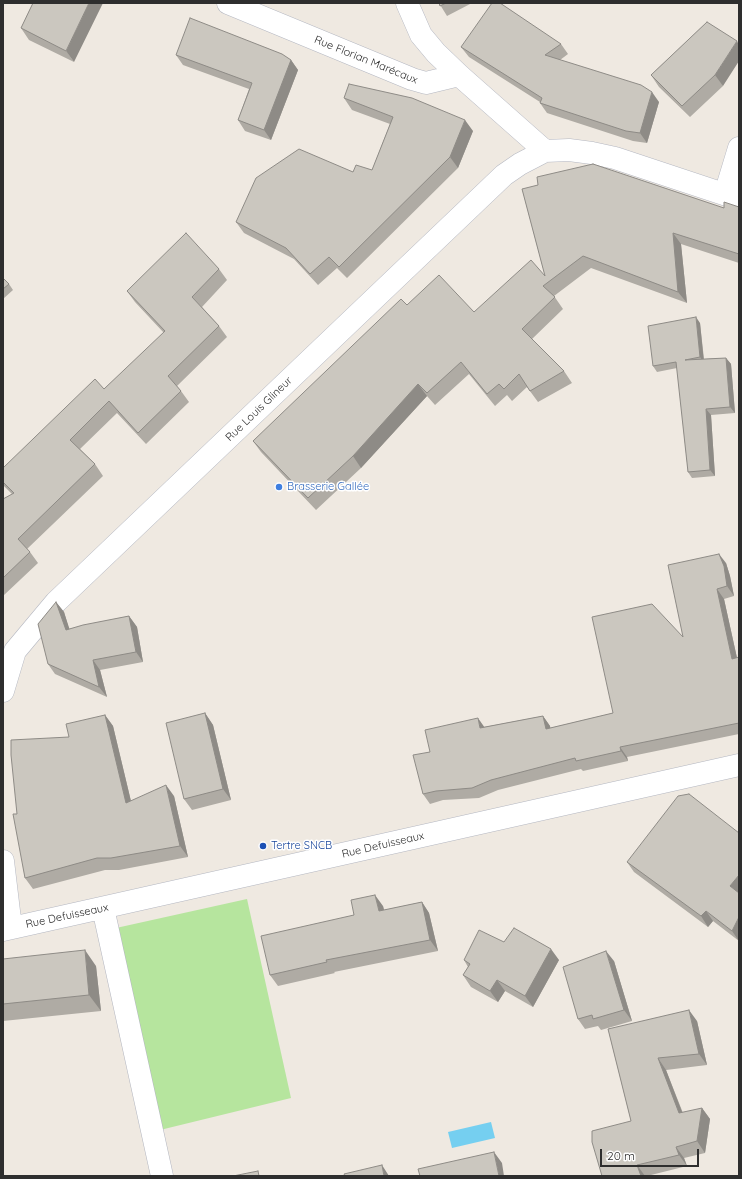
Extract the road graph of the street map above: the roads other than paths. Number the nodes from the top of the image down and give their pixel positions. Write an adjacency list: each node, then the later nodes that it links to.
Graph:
1 (228, 3): 3 (street, Rue Florian Marécaux)
2 (407, 3): 3 (street)
3 (458, 75): 5 (street)
4 (739, 148): 6 (street)
5 (545, 151): 6 (street); 7 (street, Rue Louis Glineur)
6 (732, 196)
7 (3, 691)
8 (739, 765): 10 (street, Rue Defuisseaux)
9 (3, 861): 11 (street)
10 (103, 908): 11 (street, Rue Defuisseaux); 12 (street)
11 (7, 929)
12 (162, 1176)

